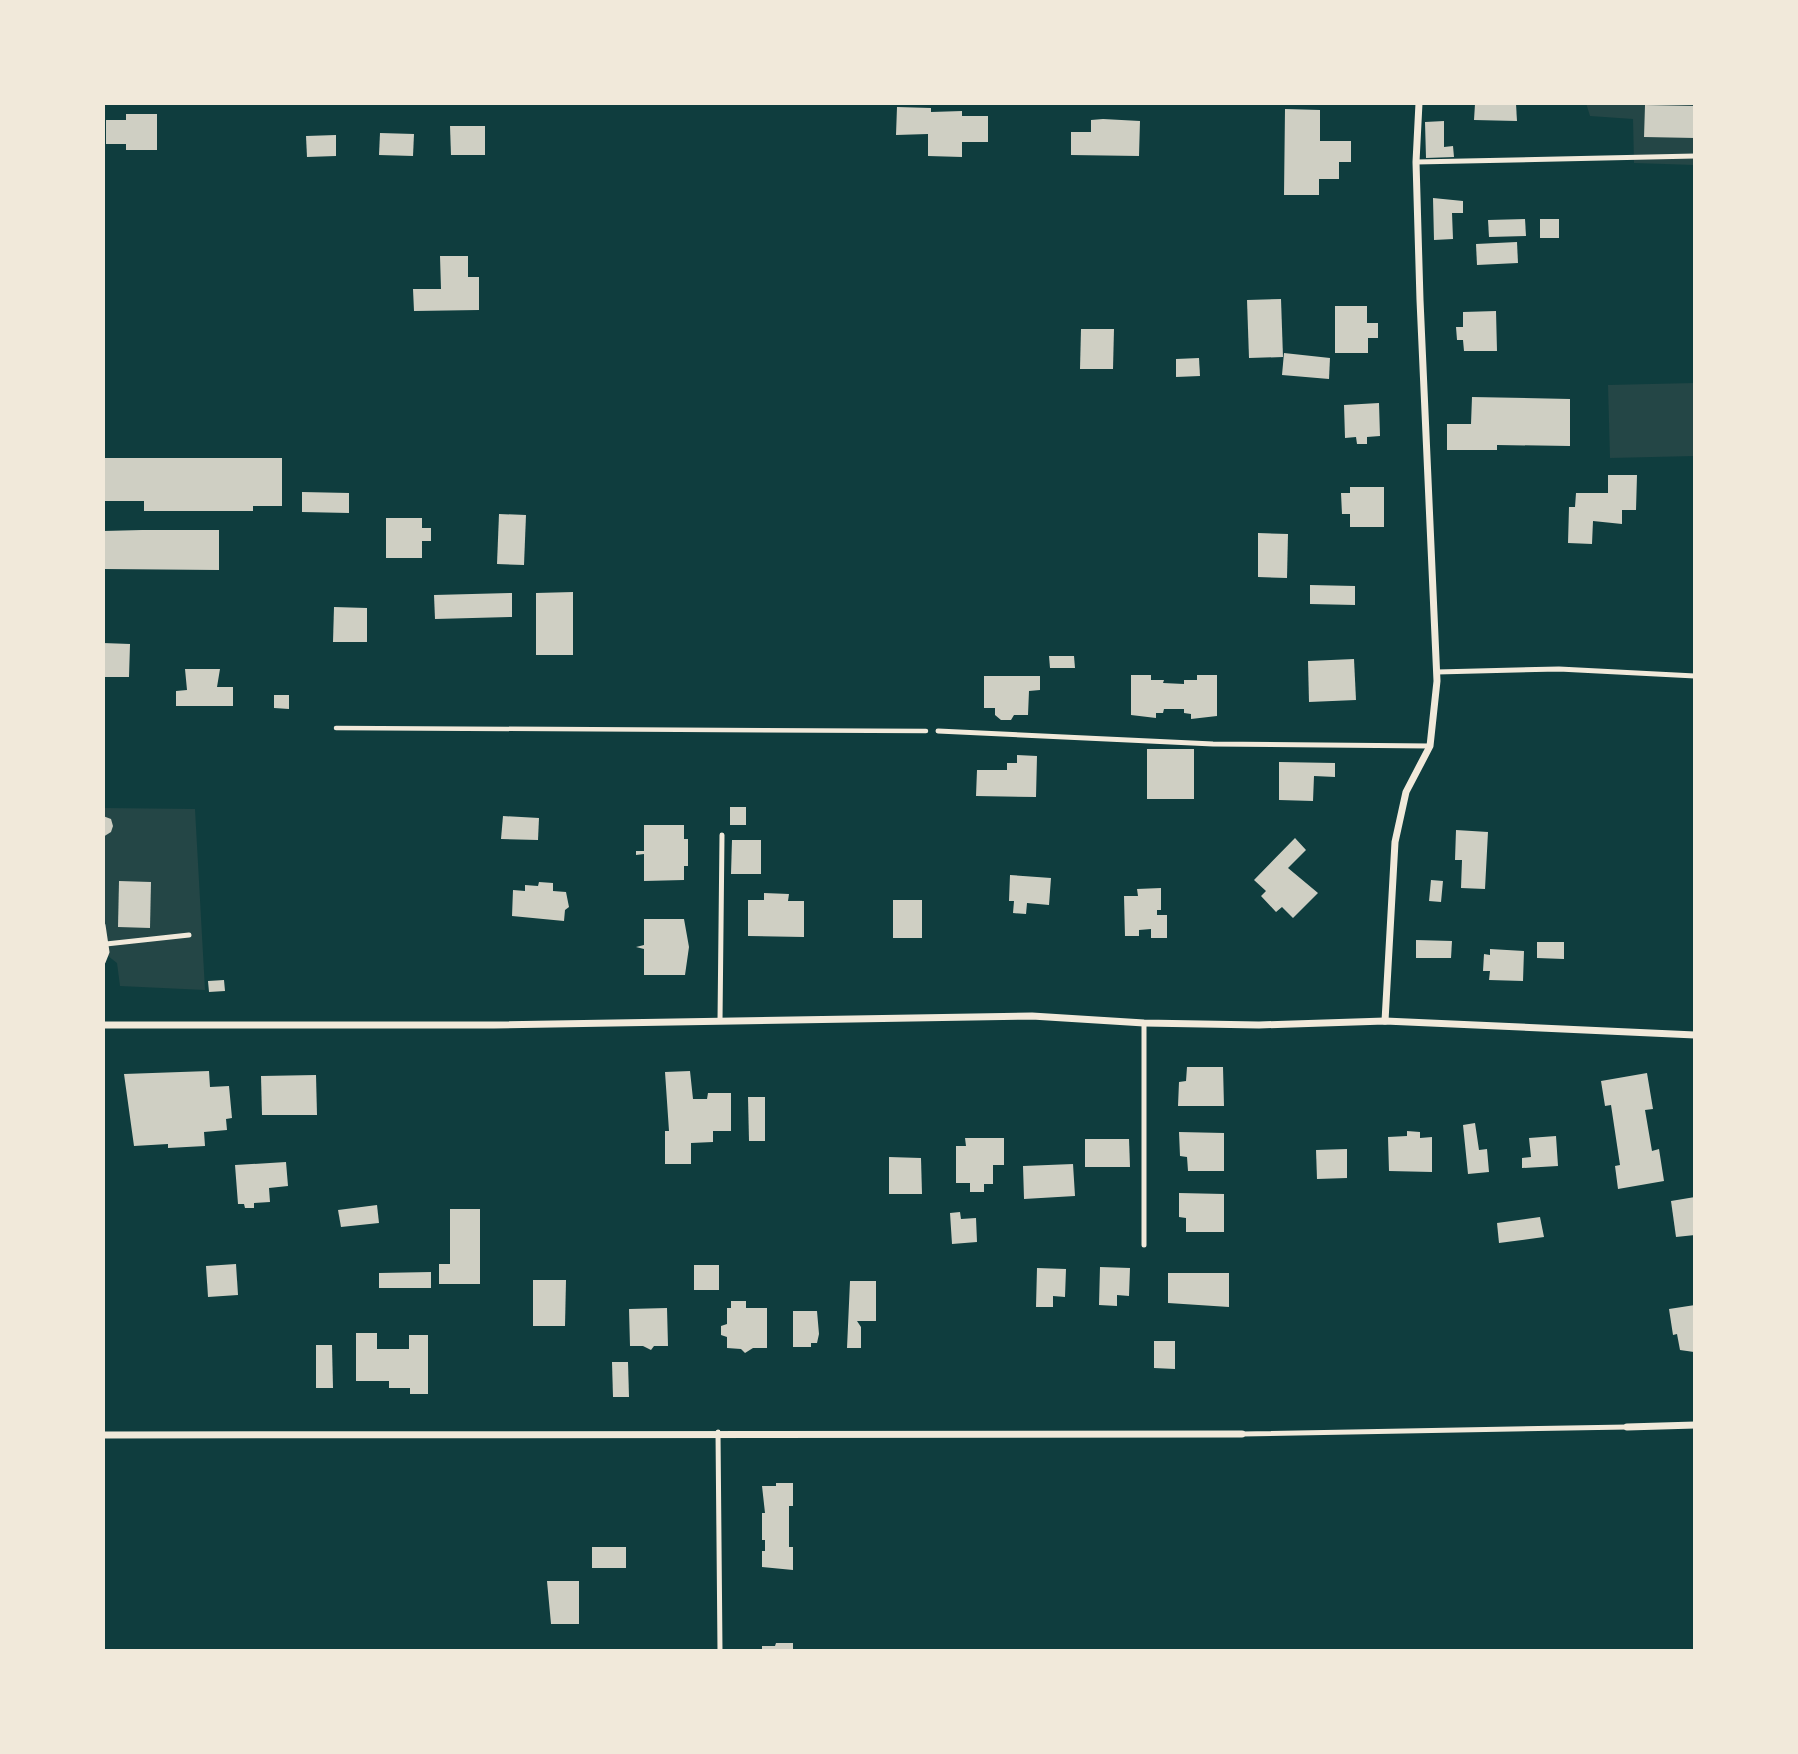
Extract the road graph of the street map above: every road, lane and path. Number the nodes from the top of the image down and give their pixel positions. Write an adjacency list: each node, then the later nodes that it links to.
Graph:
1 (1419, 103): 3 (street)
2 (1695, 156): 3 (lane)
3 (1416, 162): 4 (street)
4 (1437, 672): 5 (lane); 8 (street)
5 (1695, 676)
6 (335, 727): 7 (path)
7 (938, 732): 8 (lane)
8 (1430, 746): 14 (street)
9 (722, 835): 15 (lane)
10 (103, 925): 12 (lane)
11 (189, 935): 12 (lane)
12 (106, 944): 13 (lane)
13 (103, 962)
14 (1385, 1020): 16 (street); 18 (street)
15 (720, 1021): 16 (street); 17 (street)
16 (1144, 1023): 19 (lane)
17 (103, 1025)
18 (1695, 1035)
19 (1144, 1244)
20 (1695, 1425): 21 (street)
21 (1627, 1427): 23 (lane)
22 (718, 1432): 23 (street); 24 (street); 25 (lane)
23 (1242, 1434)
24 (103, 1435)
25 (720, 1651)

